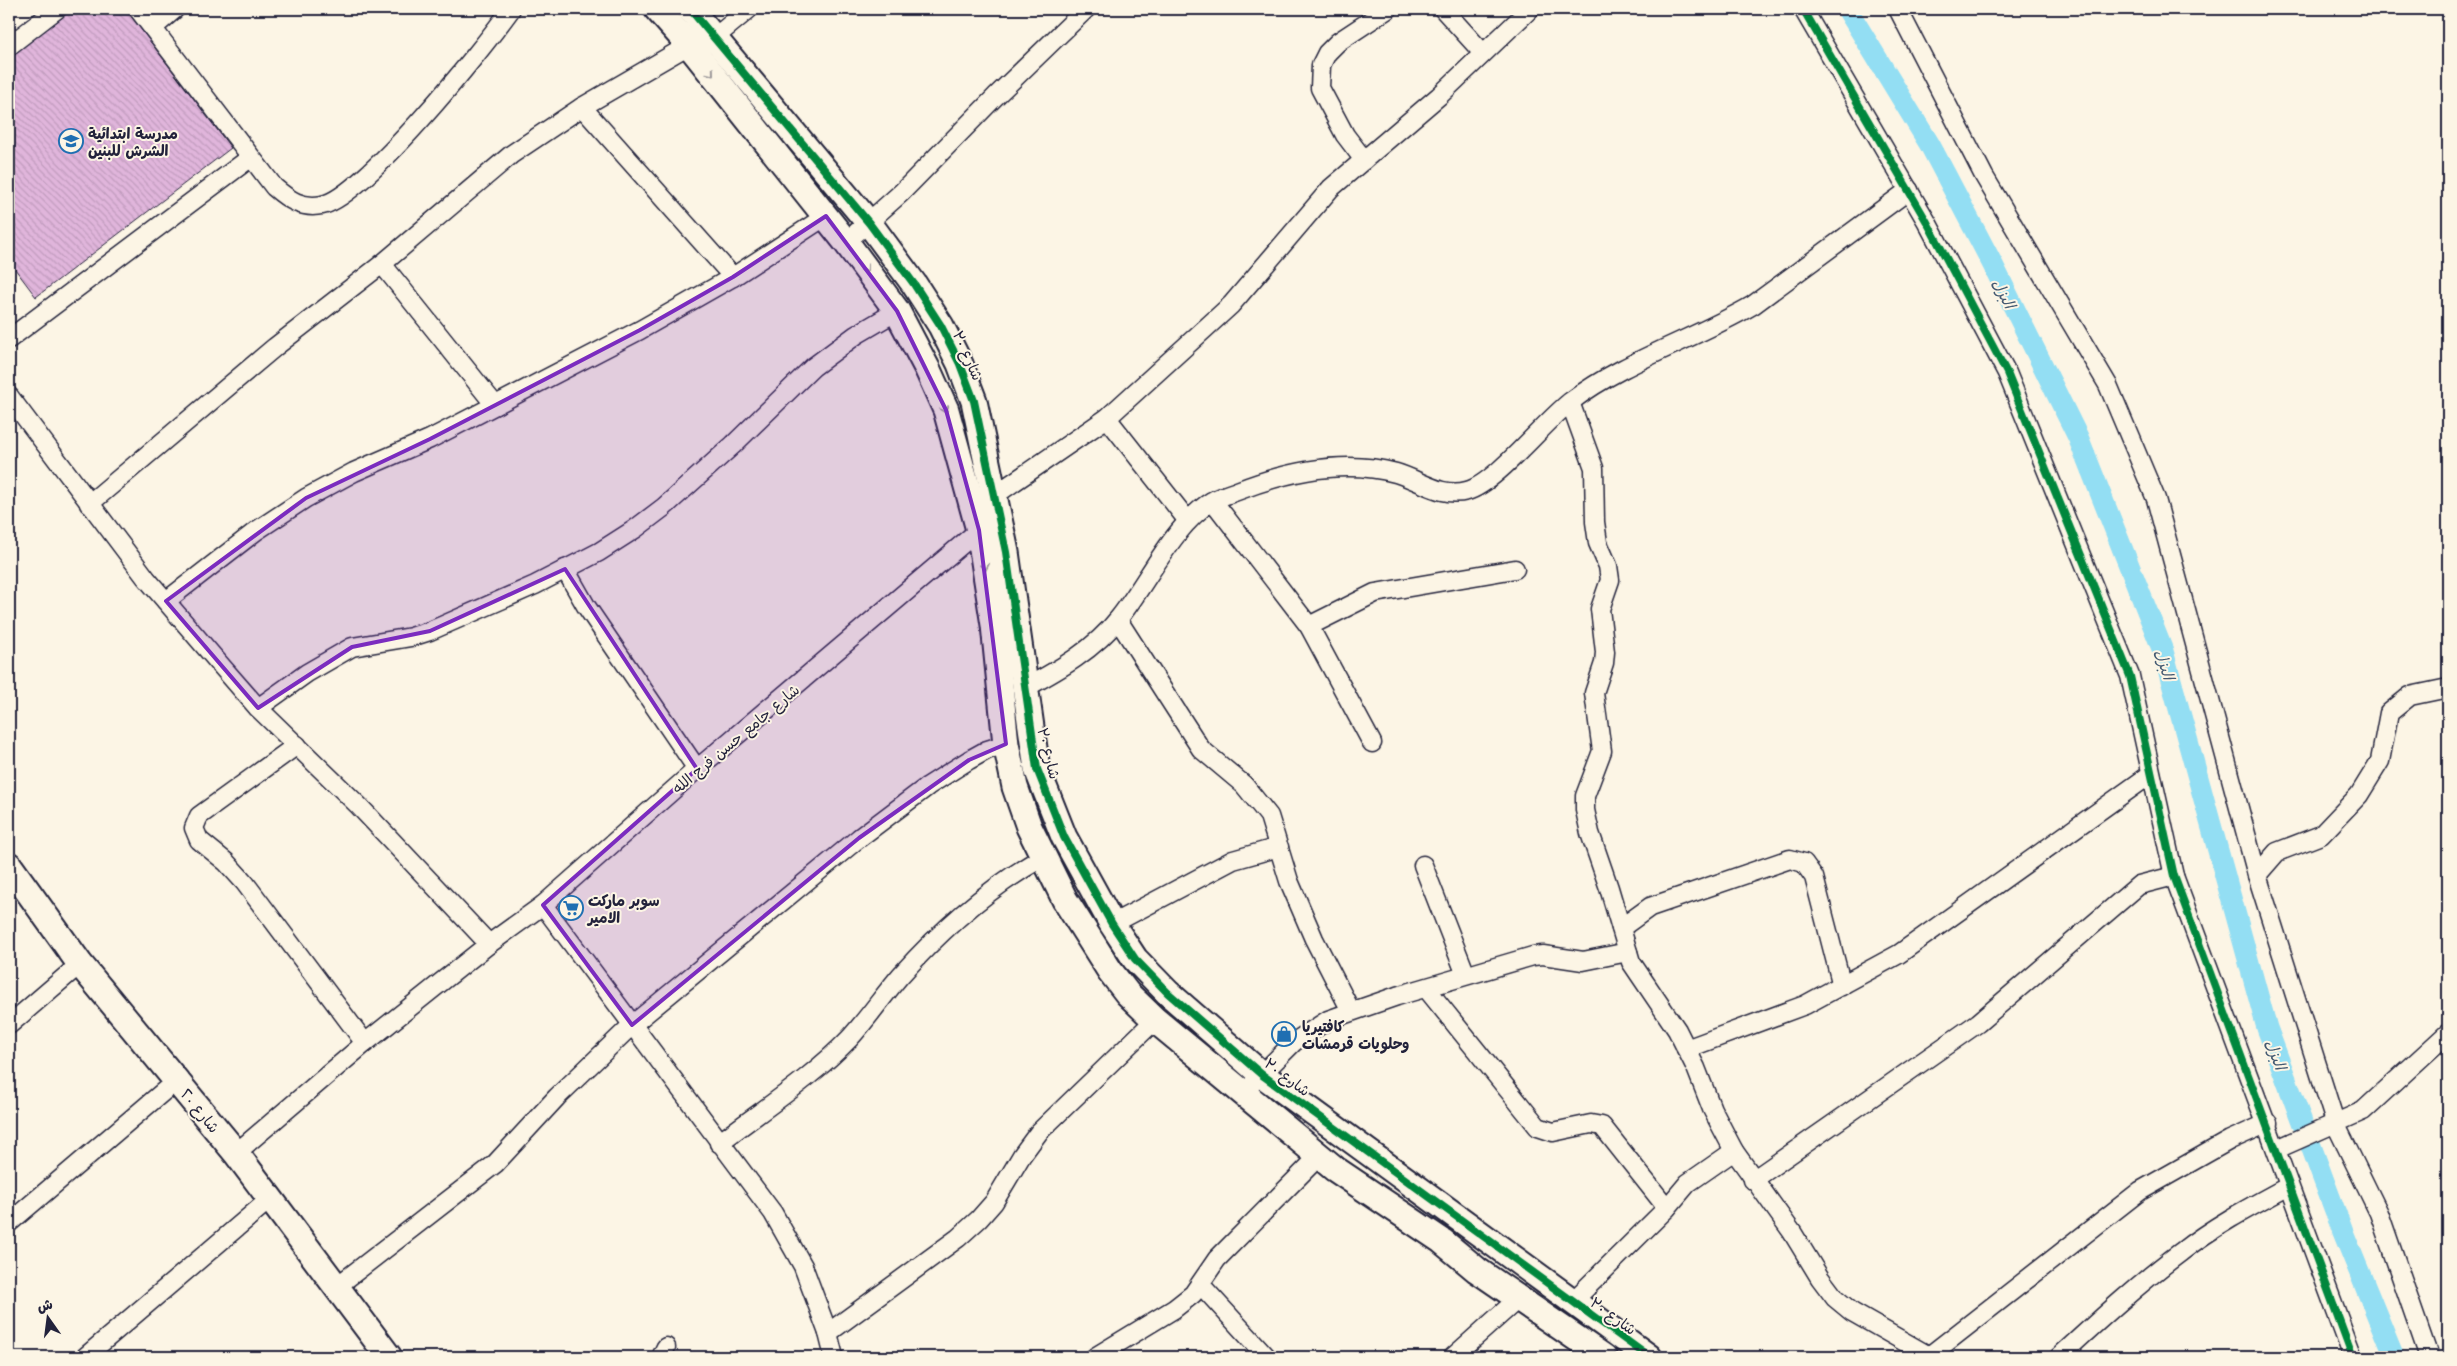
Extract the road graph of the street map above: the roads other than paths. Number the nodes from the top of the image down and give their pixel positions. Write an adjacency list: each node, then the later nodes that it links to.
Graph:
1 (57, 9): 17 (street)
2 (138, 9): 14 (street)
3 (175, 9): 14 (street)
4 (511, 9): 20 (street)
5 (657, 9): 16 (street)
6 (690, 9): 15 (street, شارع ٣٠)
7 (749, 9): 15 (street)
8 (1388, 9): 21 (street)
9 (1444, 9): 18 (street)
10 (1530, 9): 18 (street)
11 (1803, 9): 22 (street)
12 (1898, 9): 56 (street)
13 (1076, 12): 24 (street)
14 (153, 28): 20 (street)
15 (714, 38): 24 (street, شارع ٣٠)
16 (689, 45): 19 (street); 23 (street, one-way to 23)
17 (9, 46)
18 (1482, 52): 21 (street)
19 (582, 107): 26 (street); 27 (street)
20 (250, 158): 29 (street)
21 (1364, 160): 33 (street)
22 (1909, 190): 31 (street); 51 (street)
23 (826, 216): 25 (street); 27 (street)
24 (869, 223): 25 (street); 34 (street, شارع ٣٠)
25 (846, 242): 28 (street, one-way to 28)
26 (382, 264): 32 (street); 36 (street)
27 (733, 277): 32 (street)
28 (897, 311): 38 (street, one-way to 38); 39 (street)
29 (9, 339)
30 (9, 396): 36 (street)
31 (1570, 402): 35 (street); 60 (street)
32 (495, 405): 41 (street)
33 (1107, 418): 34 (street); 37 (street)
34 (995, 495): 44 (street, شارع ٣٠)
35 (1213, 501): 37 (street); 43 (street)
36 (89, 504): 41 (street)
37 (1188, 521): 42 (street)
38 (979, 530): 48 (street, one-way to 48); 50 (street, شارع جامع حسن فرج الله)
39 (565, 569): 46 (street); 50 (street)
40 (1515, 569): 43 (street)
41 (166, 601): 46 (street)
42 (1118, 620): 44 (street); 52 (street)
43 (1309, 626): 47 (street)
44 (1024, 688): 59 (street, شارع ٣٠)
45 (2448, 688): 56 (street)
46 (258, 708): 49 (street)
47 (1372, 743)
48 (1006, 744): 53 (street); 70 (street)
49 (297, 745): 61 (street); 72 (street)
50 (697, 769): 58 (street, شارع جامع حسن فرج الله)
51 (2151, 774): 57 (street); 65 (street)
52 (1278, 848): 59 (street); 67 (street)
53 (1043, 857): 68 (street); 79 (street)
54 (9, 865): 63 (street, شارع ٢٠)
55 (1423, 865): 64 (street)
56 (2257, 875): 78 (street)
57 (2174, 876): 77 (street); 84 (street)
58 (543, 905): 61 (street, شارع جامع حسن فرج الله); 70 (street)
59 (1112, 924): 74 (street, شارع ٣٠)
60 (1621, 928): 62 (street); 65 (street)
61 (490, 944): 72 (street, شارع جامع حسن فرج الله)
62 (1628, 952): 64 (street); 73 (street)
63 (80, 964): 69 (street); 75 (street, شارع ٢٠)
64 (1466, 975): 66 (street)
65 (1842, 986): 73 (street)
66 (1426, 988): 67 (street); 87 (street)
67 (1351, 1011): 74 (street)
68 (1155, 1020): 76 (street); 93 (street)
69 (9, 1025)
70 (632, 1026): 79 (street); 90 (street)
71 (2448, 1033): 78 (street)
72 (365, 1043): 82 (street, شارع جامع حسن فرج الله)
73 (1686, 1049): 81 (street)
74 (1261, 1074): 76 (street); 92 (street, شارع ٣٠)
75 (177, 1080): 82 (street, شارع ٢٠); 88 (street)
76 (1242, 1093): 83 (street)
77 (2268, 1123): 80 (street); 94 (street)
78 (2336, 1125): 80 (street); 104 (street)
79 (719, 1143): 93 (street)
80 (2278, 1149): 85 (street)
81 (1734, 1150): 84 (street); 87 (street)
82 (236, 1153): 86 (street, شارع ٢٠)
83 (1319, 1156): 89 (street); 91 (street)
84 (1753, 1180): 94 (street)
85 (2289, 1186): 102 (street); 103 (street)
86 (270, 1199): 90 (street, شارع ٢٠); 95 (street)
87 (1667, 1208): 92 (street)
88 (9, 1223)
89 (1201, 1285): 97 (street); 98 (street)
90 (336, 1287): 96 (street, شارع ٢٠)
91 (1519, 1298): 99 (street); 100 (street)
92 (1572, 1302): 101 (street, شارع ٣٠)
93 (829, 1349)
94 (1930, 1356)
95 (85, 1357)
96 (389, 1357)
97 (1095, 1357)
98 (1267, 1357)
99 (1453, 1357)
100 (1604, 1357)
101 (1649, 1357)
102 (2059, 1357)
103 (2353, 1357)
104 (2429, 1357)

